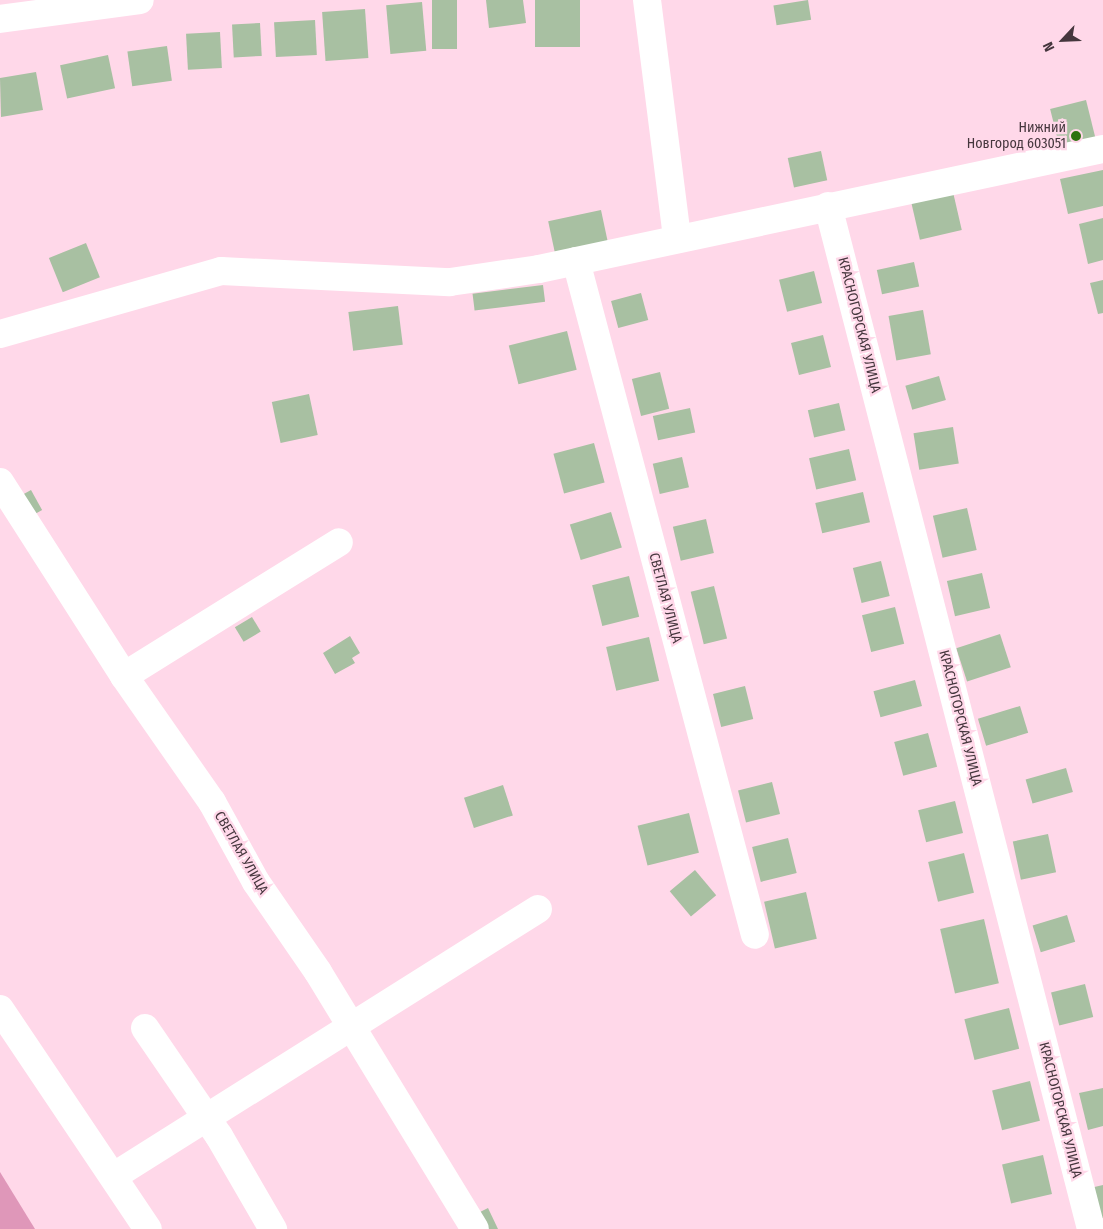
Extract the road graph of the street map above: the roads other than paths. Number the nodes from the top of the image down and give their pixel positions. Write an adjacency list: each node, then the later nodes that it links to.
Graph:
1 (140, 0): 3 (street)
2 (647, 0): 6 (street)
3 (0, 19)
4 (1103, 150): 5 (street)
5 (828, 206): 6 (street); 22 (street, КРАСНОГОРСКАЯ УЛИЦА)
6 (677, 239): 7 (street)
7 (576, 261): 8 (street); 13 (street, СВЕТЛАЯ УЛИЦА)
8 (0, 334)
9 (0, 482): 11 (street, СВЕТЛАЯ УЛИЦА)
10 (339, 542): 11 (street)
11 (124, 676): 15 (street, СВЕТЛАЯ УЛИЦА)
12 (538, 909): 15 (street)
13 (755, 935)
14 (0, 1010): 18 (street)
15 (352, 1027): 17 (street); 21 (street, СВЕТЛАЯ УЛИЦА)
16 (145, 1028): 17 (street)
17 (206, 1117): 18 (street); 20 (street)
18 (114, 1176): 19 (street)
19 (148, 1229)
20 (273, 1229)
21 (475, 1229)
22 (1091, 1229)

